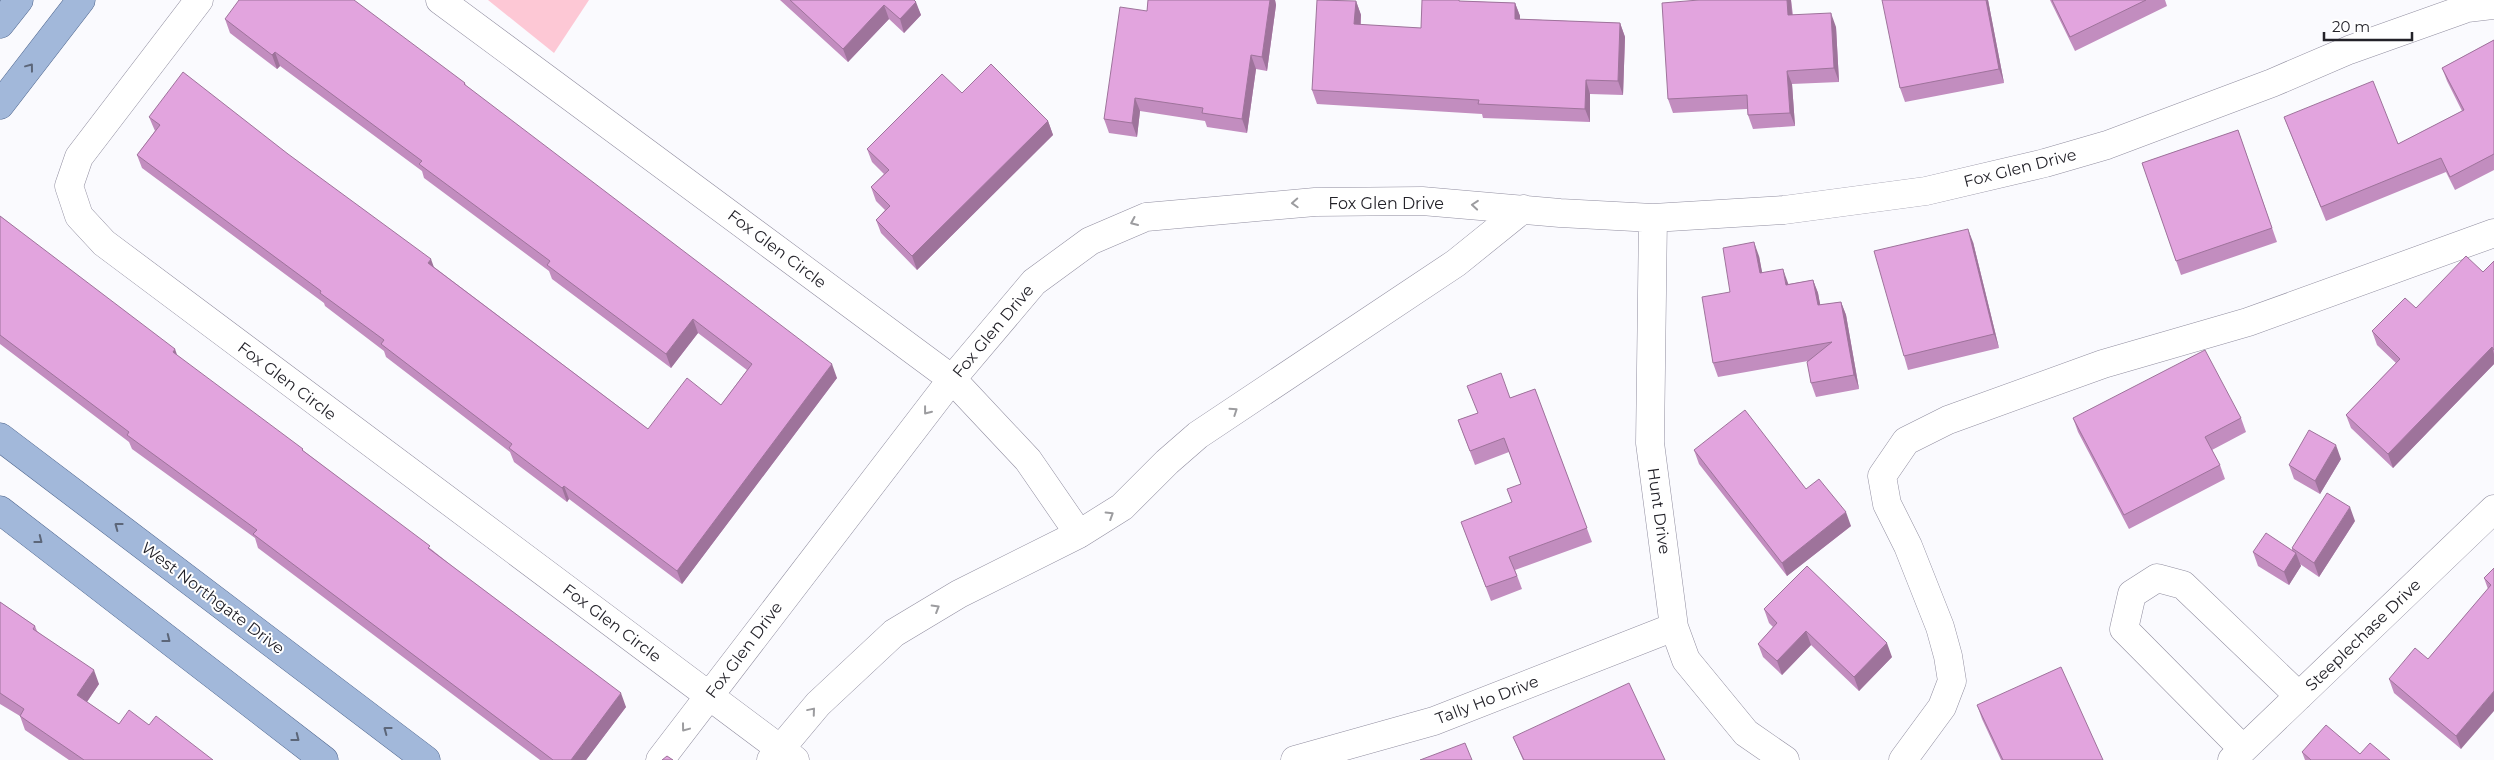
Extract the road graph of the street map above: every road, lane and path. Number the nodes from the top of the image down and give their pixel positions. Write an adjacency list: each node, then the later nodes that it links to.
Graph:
1 (19, 0): 6 (main road)
2 (81, 0): 7 (main road, one-way to 2)
3 (199, 0): 17 (street, Fox Glen Circle)
4 (440, 0): 11 (street, Fox Glen Circle)
5 (2494, 5): 9 (street, Fox Glen Drive)
6 (0, 24)
7 (0, 105)
8 (1523, 209): 9 (street, Fox Glen Drive); 11 (street, Fox Glen Drive, one-way to 11); 15 (street, one-way to 8)
9 (1653, 218): 16 (street, Hunt Drive)
10 (2494, 233): 26 (street)
11 (952, 379): 15 (street, Fox Glen Circle); 17 (street, Fox Glen Drive, one-way to 17)
12 (0, 437): 22 (main road, West Northgate Drive, one-way to 12)
13 (2494, 509): 18 (street, Steeplechase Drive)
14 (0, 510): 21 (main road, one-way to 21)
15 (1079, 534): 20 (street, one-way to 15)
16 (1674, 627): 24 (street, Tally Ho Drive); 25 (street, Hunt Drive)
17 (709, 696): 20 (street); 23 (street, Fox Glen Drive, one-way to 23)
18 (2299, 696): 19 (street, Steeplechase Drive); 19 (street)
19 (2238, 755)
20 (782, 756)
21 (324, 760)
22 (426, 760)
23 (660, 760)
24 (1295, 760)
25 (1785, 760)
26 (1903, 760)

